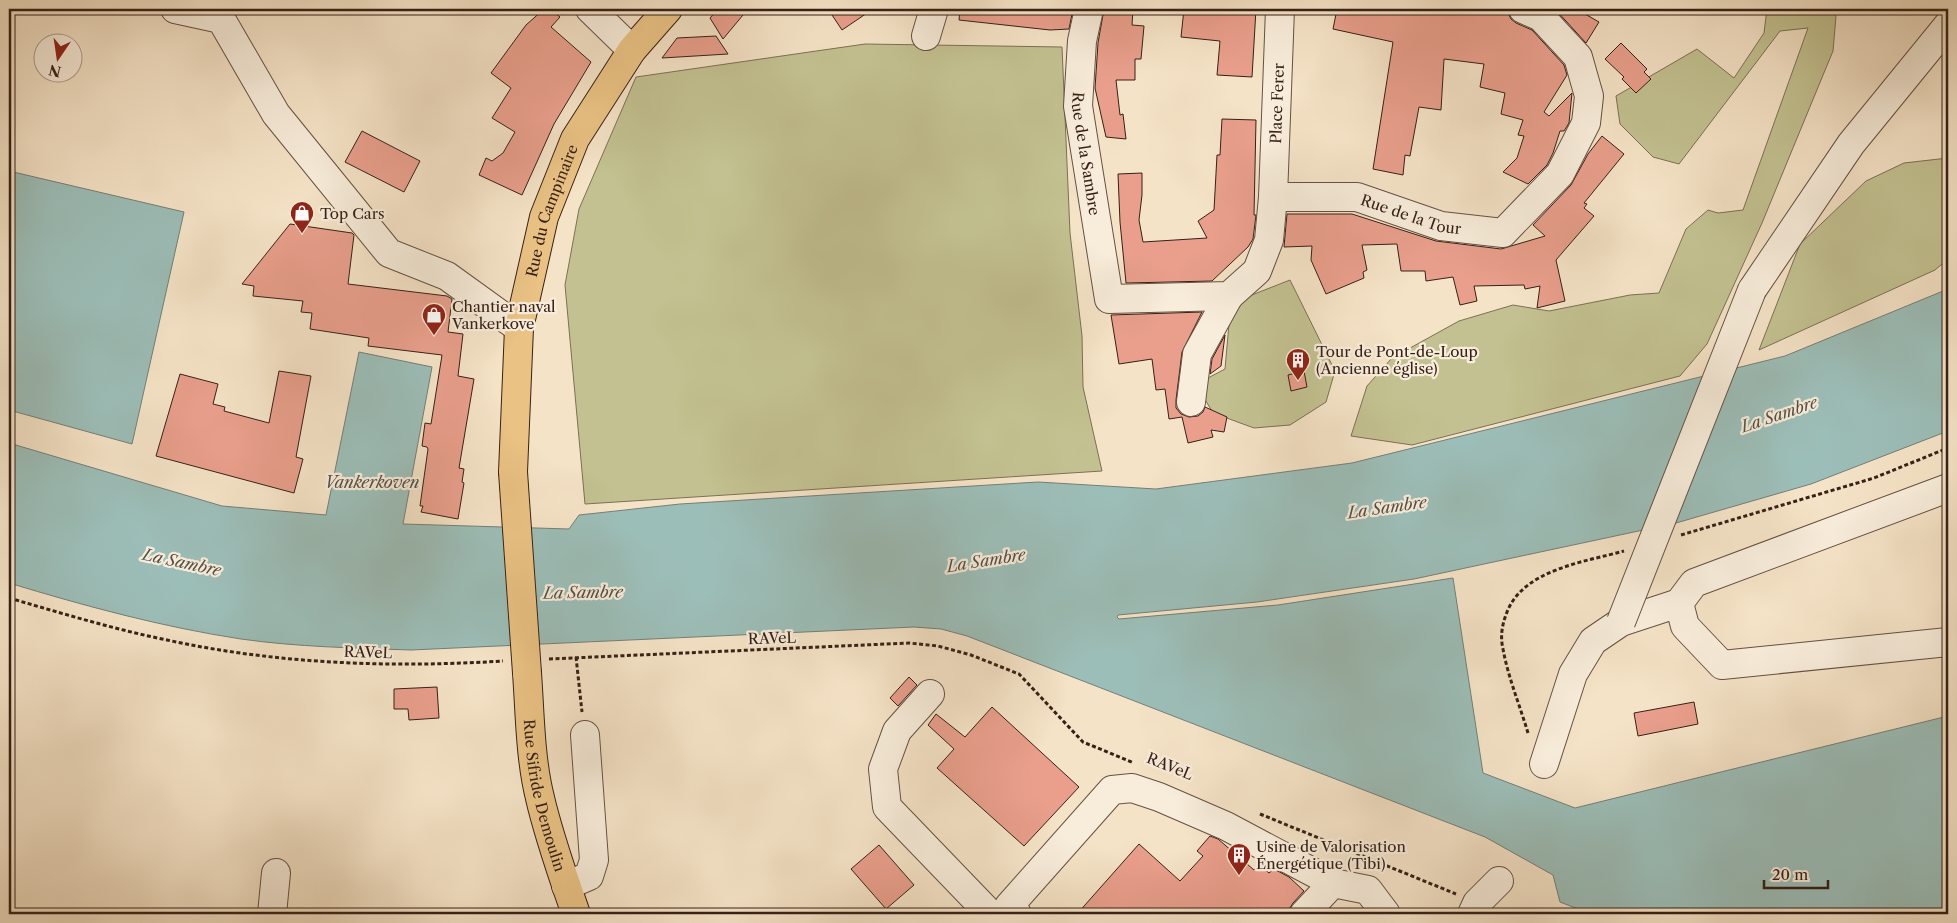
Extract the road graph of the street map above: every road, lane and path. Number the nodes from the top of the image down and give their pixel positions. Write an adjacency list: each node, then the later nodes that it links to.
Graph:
1 (175, 9): 8 (street)
2 (590, 9): 11 (street)
3 (668, 9): 11 (main road, Rue du Campinaire)
4 (934, 9): 10 (street)
5 (1088, 9): 13 (street, Rue de la Sambre)
6 (1280, 9): 12 (street, Place Ferer)
7 (1523, 9): 12 (street, Rue de la Tour)
8 (223, 14): 14 (street)
9 (1948, 25): 20 (street, bridge)
10 (926, 36)
11 (632, 50): 14 (main road, Rue du Campinaire)
12 (1273, 197): 13 (street)
13 (1229, 296): 15 (street)
14 (519, 328): 16 (main road, Rue du Campinaire)
15 (1191, 402)
16 (513, 472): 23 (main road, Rue Sifride Demoulin, bridge)
17 (1948, 488): 19 (street)
18 (9, 598): 23 (path, RAVeL / RAVeL)
19 (1679, 602): 20 (street); 21 (street)
20 (1621, 622): 26 (street)
21 (1948, 642)
22 (576, 657): 23 (path, RAVeL / RAVeL); 25 (path); 27 (path, RAVeL / RAVeL)
23 (524, 664): 32 (main road, Rue Sifride Demoulin)
24 (930, 694): 34 (street)
25 (585, 735): 32 (street)
26 (1544, 764)
27 (1138, 765)
28 (1257, 813): 33 (path)
29 (276, 873): 35 (street)
30 (1499, 880): 33 (street)
31 (1333, 884): 34 (street); 37 (street); 38 (street)
32 (566, 886): 36 (main road, Rue Sifride Demoulin)
33 (1475, 908)
34 (1003, 912)
35 (272, 914)
36 (576, 914)
37 (1304, 914)
38 (1386, 914)

